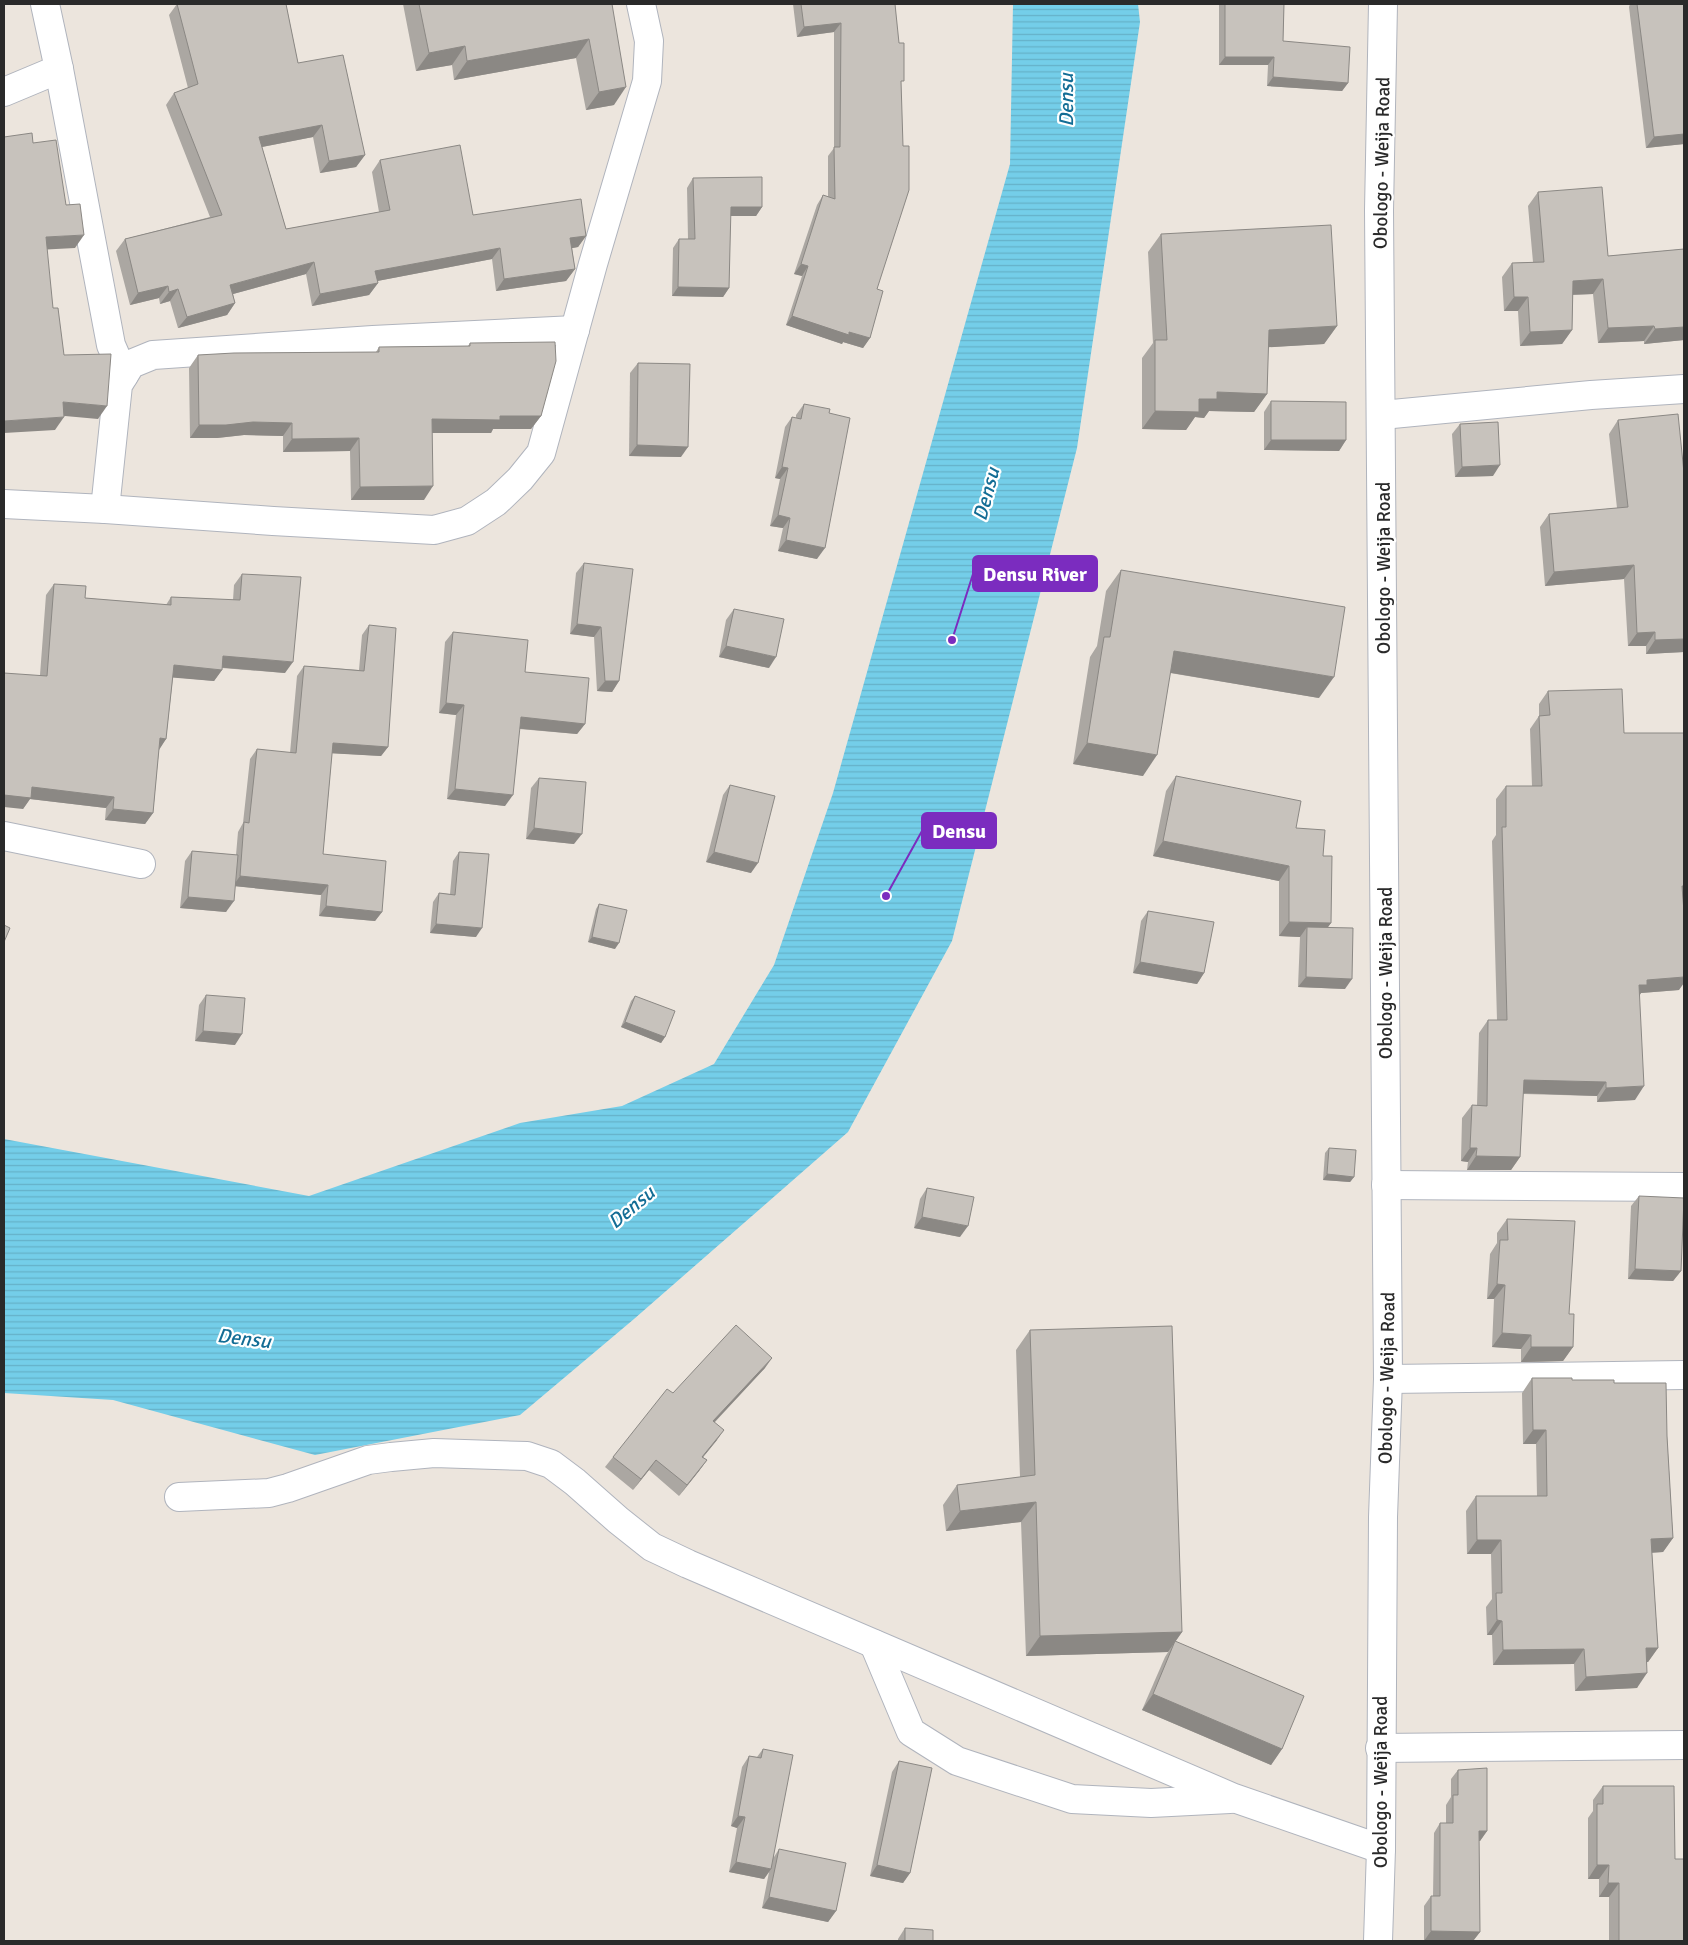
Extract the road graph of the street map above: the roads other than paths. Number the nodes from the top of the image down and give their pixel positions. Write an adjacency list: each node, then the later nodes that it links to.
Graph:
1 (45, 4): 4 (street)
2 (641, 4): 6 (street)
3 (1383, 4): 9 (street, Obologo - Weija Road)
4 (58, 69): 5 (street); 7 (street)
5 (4, 92)
6 (575, 330): 7 (street); 11 (street)
7 (124, 375): 11 (street)
8 (1684, 388): 9 (street)
9 (1382, 415): 14 (street, Obologo - Weija Road)
10 (4, 504): 11 (street)
11 (105, 509)
12 (4, 836): 13 (street)
13 (141, 864)
14 (1386, 1186): 15 (street); 17 (street, Obologo - Weija Road)
15 (1684, 1187)
16 (1684, 1375): 17 (street)
17 (1388, 1379): 21 (street, Obologo - Weija Road)
18 (179, 1497): 19 (street)
19 (874, 1644): 22 (street); 22 (street)
20 (1684, 1745): 21 (street)
21 (1380, 1748): 23 (street, Obologo - Weija Road)
22 (1234, 1798): 23 (street)
23 (1380, 1849): 24 (street, Obologo - Weija Road)
24 (1378, 1941)

